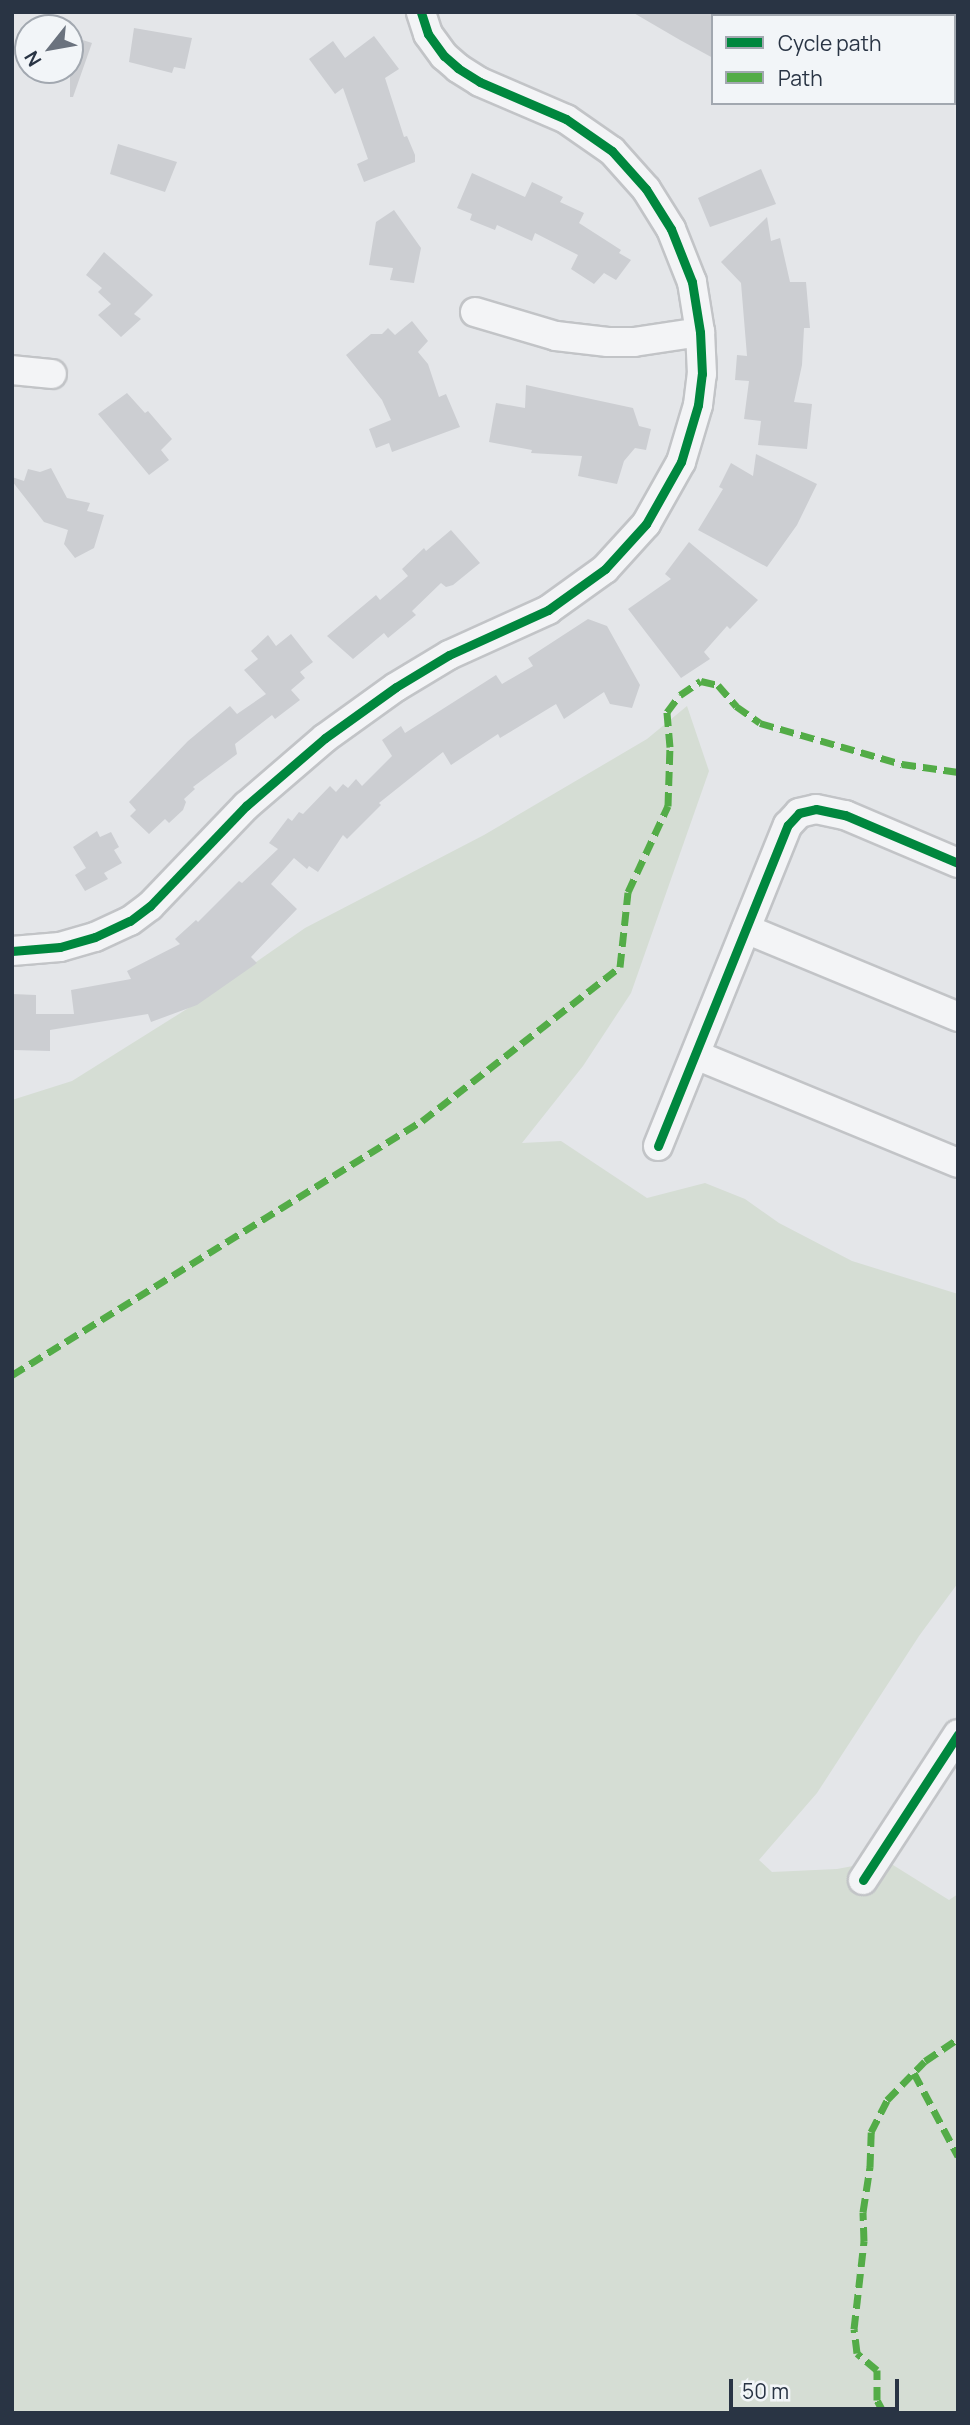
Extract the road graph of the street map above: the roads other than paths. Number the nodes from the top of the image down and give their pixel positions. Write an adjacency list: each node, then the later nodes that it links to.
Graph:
1 (421, 12): 3 (street)
2 (475, 312): 3 (street)
3 (700, 332): 8 (street)
4 (12, 370): 5 (street)
5 (52, 374)
6 (958, 863): 7 (street)
7 (746, 929): 9 (street); 10 (street)
8 (12, 951)
9 (958, 1017)
10 (696, 1055): 11 (street); 12 (street)
11 (658, 1146)
12 (958, 1163)
13 (958, 1734): 14 (street)
14 (863, 1880)

